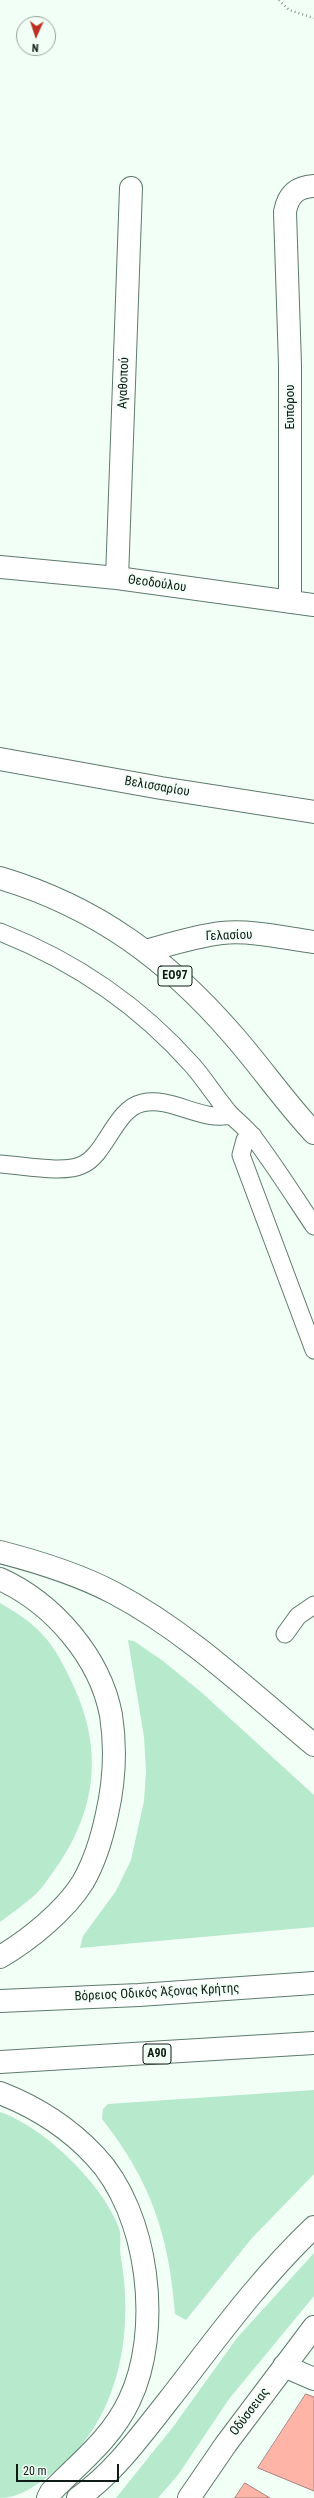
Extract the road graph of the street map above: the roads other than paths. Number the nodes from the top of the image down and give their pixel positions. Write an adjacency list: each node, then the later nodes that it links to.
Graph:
1 (314, 186): 5 (main road, Ευπόρου)
2 (131, 188): 4 (main road, Αγαθοπού)
3 (0, 567): 4 (main road, Θεοδούλου)
4 (117, 578): 5 (main road, Θεοδούλου)
5 (290, 602): 6 (main road, Θεοδούλου)
6 (314, 605)
7 (0, 758): 8 (main road, Βελισσαρίου)
8 (314, 812)
9 (0, 878): 12 (main road, ΕΟ97)
10 (0, 932): 13 (lane)
11 (314, 942): 12 (main road, Γελασίου)
12 (146, 951): 14 (main road, ΕΟ97)
13 (231, 1115): 15 (lane); 16 (lane)
14 (312, 1134)
15 (253, 1136): 17 (lane); 18 (lane)
16 (0, 1164)
17 (314, 1226)
18 (314, 1350)
19 (0, 1552): 23 (main road)
20 (0, 1579): 24 (main road)
21 (314, 1605): 22 (lane)
22 (285, 1634)
23 (314, 1745)
24 (0, 1956)
25 (314, 1983): 26 (main road, Βόρειος Οδικός Άξονας Κρήτης)
26 (0, 2001)
27 (314, 2043): 28 (main road, Α90)
28 (0, 2062)
29 (0, 2093): 34 (main road)
30 (314, 2227): 35 (main road)
31 (314, 2327): 32 (main road, Οδύσσειας)
32 (284, 2366): 33 (main road); 36 (main road, Οδύσσειας)
33 (314, 2380)
34 (48, 2498)
35 (78, 2498)
36 (188, 2498)

